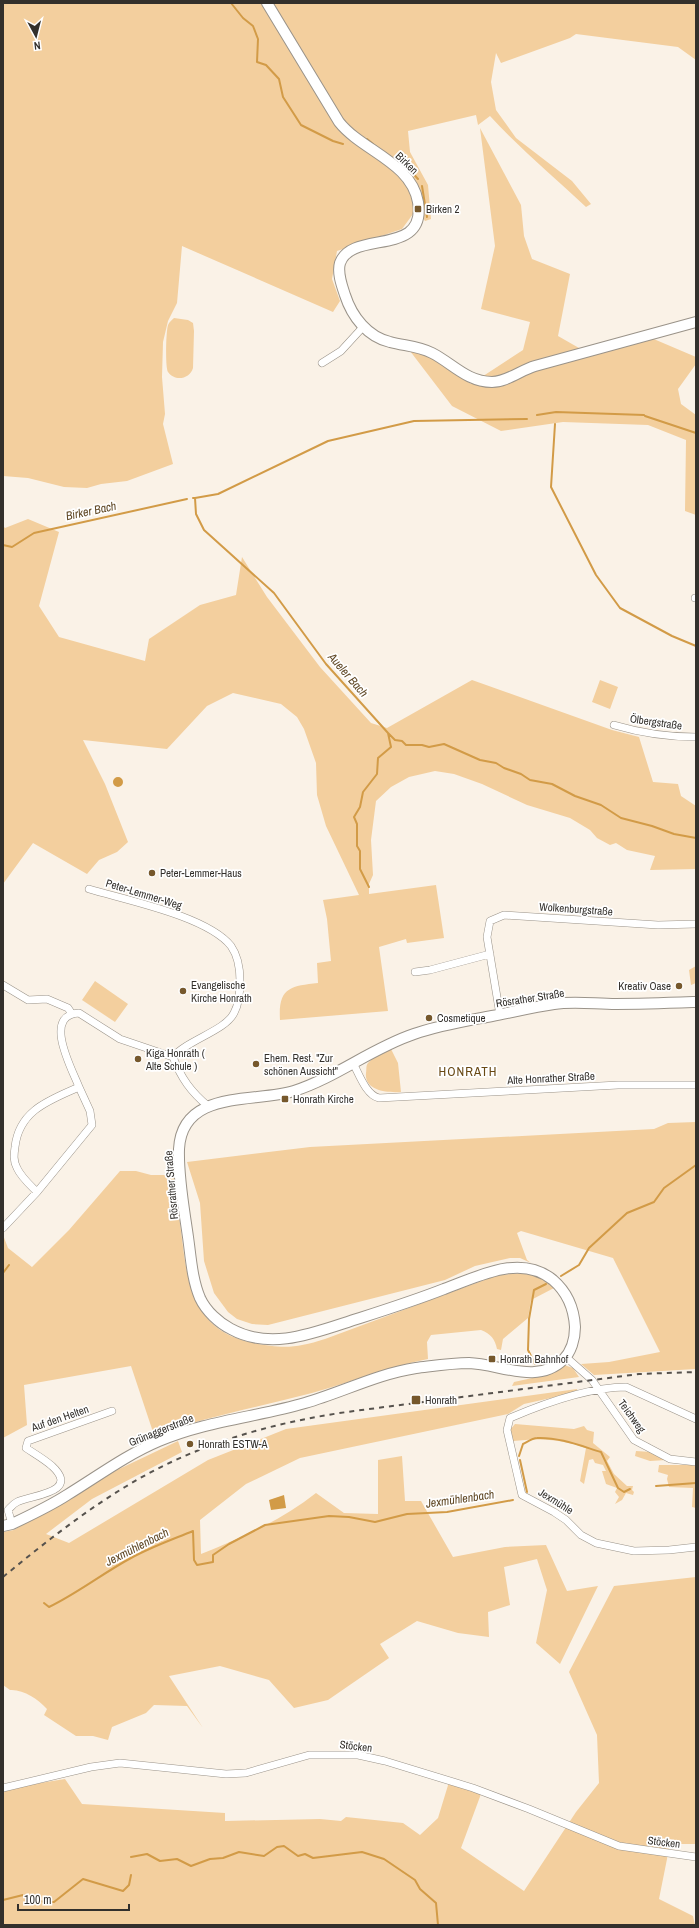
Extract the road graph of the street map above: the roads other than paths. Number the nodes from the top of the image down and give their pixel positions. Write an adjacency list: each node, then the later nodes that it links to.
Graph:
1 (267, 3): 3 (street, Birken)
2 (696, 322): 3 (street, Birken)
3 (363, 327): 4 (street)
4 (322, 363)
5 (614, 725): 6 (street, Ölbergstraße)
6 (696, 737)
7 (88, 889): 15 (street, Peter-Lemmer-Weg)
8 (696, 924): 9 (street, Wolkenburgstraße)
9 (490, 954): 10 (street); 14 (street, Wolkenburgstraße)
10 (415, 972)
11 (3, 985): 13 (street)
12 (696, 1002): 14 (street, Rösrather Straße)
13 (72, 1014): 15 (street); 18 (street)
14 (500, 1015): 16 (street, Rösrather Straße)
15 (173, 1057): 19 (street)
16 (354, 1063): 17 (street, Alte Honrather Straße); 19 (street, Rösrather Straße)
17 (696, 1084)
18 (79, 1087): 20 (street); 20 (street)
19 (208, 1106): 22 (street, Rösrather Straße)
20 (37, 1192): 21 (street)
21 (3, 1228)
22 (566, 1357): 23 (street); 27 (street, Grünaggerstraße)
23 (600, 1391): 25 (street, Jexmühle); 26 (street, Teichweg); 28 (street, Jexmühle)
24 (112, 1411): 27 (street, Auf den Helten)
25 (696, 1419)
26 (696, 1462)
27 (8, 1525)
28 (696, 1547)
29 (3, 1788): 30 (street, Stöcken)
30 (696, 1857)

